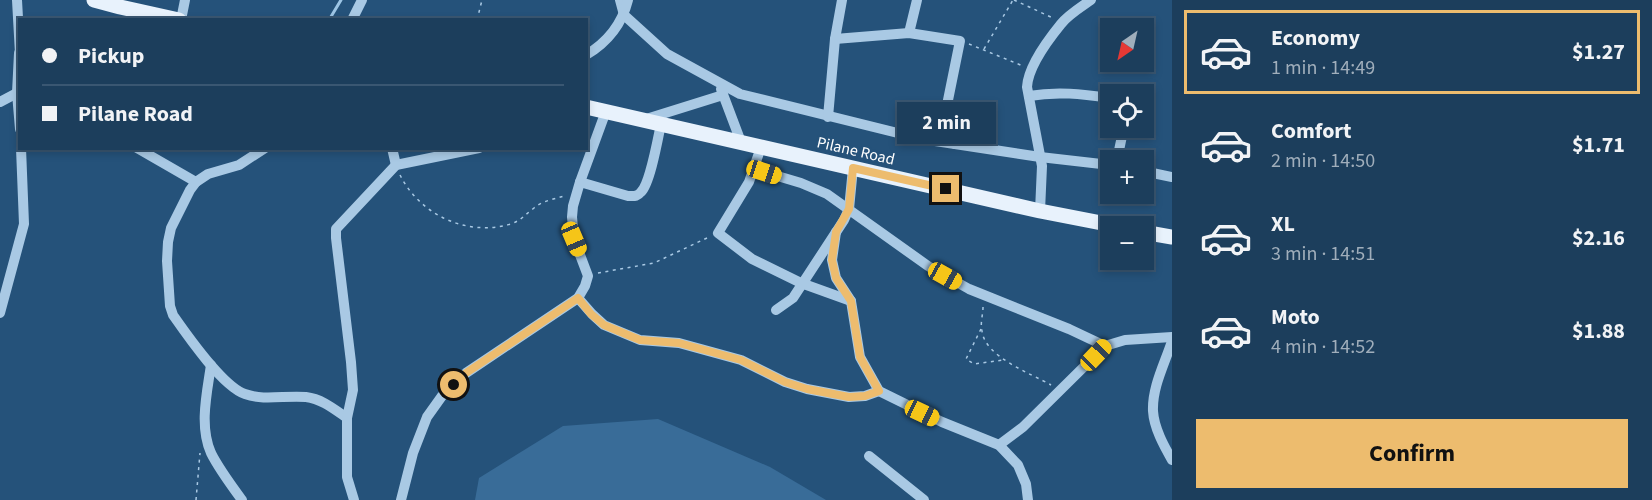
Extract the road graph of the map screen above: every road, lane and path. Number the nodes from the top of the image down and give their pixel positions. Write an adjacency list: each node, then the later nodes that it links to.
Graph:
1 (17, 0): 18 (street)
2 (94, 0): 13 (main road)
3 (185, 0): 14 (street)
4 (362, 0): 15 (street)
5 (482, 0): 16 (path)
6 (620, 0): 12 (street)
7 (628, 0): 12 (street)
8 (842, 0): 20 (street)
9 (917, 0): 19 (street)
10 (1013, 0): 17 (path); 22 (path)
11 (1091, 0): 17 (street)
12 (624, 15): 23 (street); 26 (street)
13 (170, 18)
14 (180, 18)
15 (353, 18)
16 (478, 18)
17 (1062, 22): 24 (street)
18 (18, 27)
19 (909, 33): 20 (street); 21 (street)
20 (835, 39): 35 (street)
21 (960, 41): 22 (path); 39 (street)
22 (984, 50): 24 (path)
23 (588, 53)
24 (1031, 69): 29 (street)
25 (18, 74): 27 (street)
26 (719, 83): 28 (street); 35 (street)
27 (17, 93): 31 (street); 32 (street)
28 (723, 95): 36 (street); 38 (street)
29 (1029, 96): 30 (street); 46 (street)
30 (1100, 97)
31 (0, 102)
32 (18, 105)
33 (588, 107): 34 (main road, Pilane Road)
34 (606, 111): 36 (main road, Pilane Road); 54 (street)
35 (828, 117): 39 (street)
36 (643, 120): 37 (main road, Pilane Road)
37 (661, 124): 38 (main road, Pilane Road); 54 (street)
38 (741, 142): 40 (main road, Pilane Road)
39 (955, 144): 46 (street)
40 (761, 147): 49 (main road, Pilane Road); 50 (street)
41 (21, 150): 67 (street)
42 (140, 150): 53 (street)
43 (262, 150): 53 (street)
44 (392, 150): 48 (street)
45 (469, 150): 48 (street)
46 (1040, 157): 47 (street); 56 (street)
47 (1100, 164)
48 (396, 165): 54 (path); 77 (street)
49 (853, 168): 55 (street); 56 (main road, Pilane Road)
50 (754, 169): 55 (street); 59 (street)
51 (1154, 173): 52 (street)
52 (1172, 177)
53 (196, 182): 73 (street)
54 (578, 187): 62 (street)
55 (849, 209): 58 (street); 64 (street)
56 (1040, 211): 57 (main road, Pilane Road)
57 (1100, 223)
58 (836, 232): 63 (street); 66 (street)
59 (718, 233): 62 (path); 63 (street)
60 (1154, 234): 61 (main road)
61 (1172, 237)
62 (588, 276): 65 (street)
63 (801, 283): 66 (street); 68 (street)
64 (985, 297): 69 (path); 71 (street)
65 (578, 298): 76 (street); 85 (street)
66 (851, 301): 76 (street)
67 (1, 309)
68 (776, 310)
69 (981, 329): 72 (path); 72 (path)
70 (1172, 339): 71 (street); 74 (street)
71 (1105, 346): 75 (street)
72 (1004, 360): 75 (path)
73 (211, 365): 77 (street); 84 (street)
74 (1168, 365): 81 (street)
75 (1059, 390): 78 (street)
76 (879, 391): 78 (street)
77 (347, 418): 82 (street)
78 (999, 445): 87 (street)
79 (200, 451): 83 (path)
80 (869, 456): 86 (street)
81 (1172, 460)
82 (349, 497)
83 (196, 500)
84 (242, 500)
85 (401, 500)
86 (924, 500)
87 (1028, 500)

